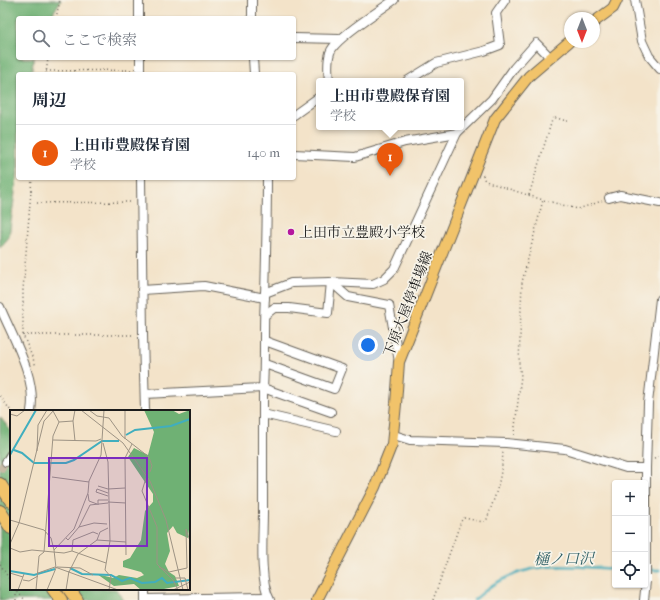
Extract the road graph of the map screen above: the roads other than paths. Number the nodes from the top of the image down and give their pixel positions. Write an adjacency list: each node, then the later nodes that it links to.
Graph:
1 (139, 0): 7 (street)
2 (252, 0): 8 (street)
3 (394, 0): 11 (street)
4 (505, 0): 20 (street)
5 (617, 0): 9 (main road)
6 (635, 0): 16 (street)
7 (139, 16)
8 (252, 16)
9 (600, 18)
10 (296, 38): 11 (street)
11 (340, 39): 19 (street)
12 (564, 46): 13 (main road, 下原大屋停車場線)
13 (549, 58): 23 (street); 38 (main road, 下原大屋停車場線)
14 (140, 60): 17 (street)
15 (253, 60): 18 (street)
16 (660, 69)
17 (140, 72)
18 (254, 72)
19 (329, 78)
20 (412, 78)
21 (316, 99): 22 (street)
22 (296, 114)
23 (464, 126)
24 (460, 130): 25 (street)
25 (457, 133): 26 (street); 31 (street)
26 (296, 154)
27 (141, 180): 32 (street)
28 (267, 180): 33 (street)
29 (609, 198): 30 (street)
30 (660, 203)
31 (331, 282): 33 (street); 36 (street); 38 (street)
32 (142, 290): 33 (street); 41 (street)
33 (265, 296): 36 (street)
34 (660, 299): 50 (street)
35 (0, 307): 42 (street)
36 (265, 315): 37 (street)
37 (265, 342): 39 (street); 39 (street)
38 (399, 362): 47 (main road, 下原大屋停車場線)
39 (265, 364): 40 (street)
40 (263, 388): 41 (street); 44 (street); 45 (street)
41 (145, 394): 43 (street)
42 (31, 410)
43 (145, 410)
44 (331, 412)
45 (263, 414): 46 (street); 58 (street)
46 (336, 431)
47 (394, 435): 50 (street); 61 (main road, 下原大屋停車場線)
48 (10, 456): 49 (street)
49 (6, 462)
50 (646, 468): 55 (street)
51 (0, 484): 52 (highway)
52 (10, 500)
53 (0, 511): 54 (highway)
54 (10, 526)
55 (646, 552)
56 (645, 588): 62 (street)
57 (54, 590): 59 (highway)
58 (269, 598): 60 (street)
59 (61, 600)
60 (145, 600)
61 (317, 600)
62 (644, 600)

